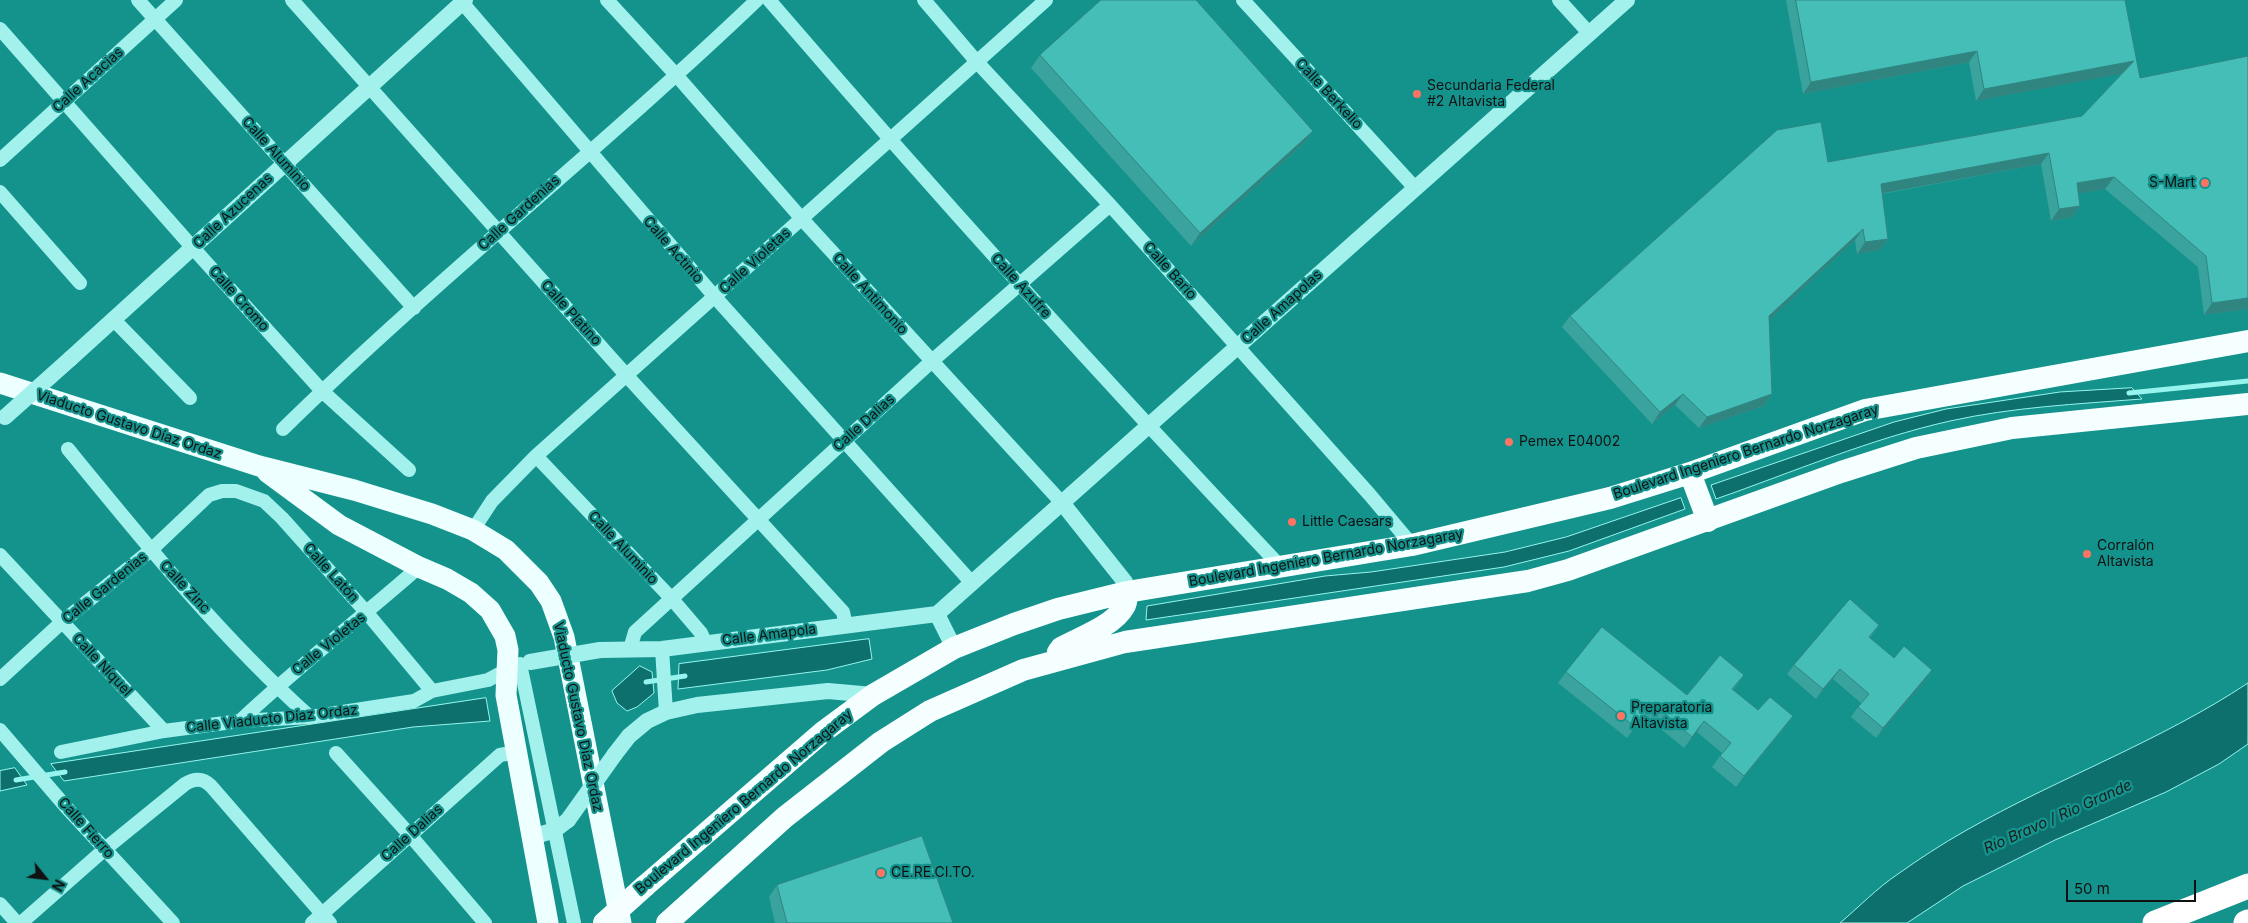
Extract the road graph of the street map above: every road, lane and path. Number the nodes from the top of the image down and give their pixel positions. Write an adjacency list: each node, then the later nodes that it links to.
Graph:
1 (138, 0): 13 (street, Calle Aluminio)
2 (176, 0): 13 (street, Calle Acacias)
3 (292, 0): 18 (street, Calle Platino)
4 (607, 0): 17 (street, Calle Antimonio)
5 (757, 0): 17 (street, Calle Gardenias)
6 (769, 0): 20 (street, Calle Azufre)
7 (924, 0): 16 (street, Calle Bario)
8 (1046, 0): 16 (street, Calle Violetas)
9 (1243, 0): 24 (street, Calle Berkelio)
10 (1559, 0): 15 (street)
11 (1627, 0): 15 (street, Calle Amapolas)
12 (463, 1): 18 (street, Calle Azucenas); 21 (street, Calle Actinio)
13 (156, 19): 19 (street, Calle Acacias); 23 (street, Calle Aluminio)
14 (0, 29): 19 (street, Calle Cromo)
15 (1589, 34): 24 (street, Calle Amapolas)
16 (977, 62): 20 (street, Calle Violetas); 26 (street, Calle Bario)
17 (677, 76): 21 (street, Calle Gardenias); 27 (street, Calle Antimonio)
18 (371, 86): 23 (street, Calle Azucenas); 28 (street, Calle Platino)
19 (64, 101): 22 (street, Calle Acacias); 29 (street, Calle Cromo)
20 (890, 141): 27 (street, Calle Violetas); 31 (street, Calle Azufre)
21 (589, 152): 28 (street, Calle Gardenias); 32 (street, Calle Actinio)
22 (0, 160)
23 (285, 164): 29 (street, Calle Azucenas); 33 (street, Calle Aluminio)
24 (1415, 188): 36 (street, Calle Amapolas)
25 (0, 192): 30 (street)
26 (1110, 205): 31 (street, Calle Dalias); 36 (street, Calle Bario)
27 (802, 219): 32 (street, Calle Violetas); 37 (street, Calle Antimonio)
28 (498, 232): 33 (street, Calle Gardenias); 38 (street, Calle Platino)
29 (193, 248): 34 (street, Calle Azucenas); 40 (street, Calle Cromo)
30 (80, 283)
31 (1020, 285): 37 (street, Calle Dalias); 44 (street, Calle Azufre)
32 (715, 297): 38 (street, Calle Violetas); 46 (street, Calle Actinio)
33 (414, 308): 40 (street, Calle Gardenias)
34 (114, 319): 41 (street); 43 (street, Calle Azucenas, bridge)
35 (2248, 341): 52 (highway, Boulevard Ingeniero Bernardo Norzagaray)
36 (1237, 346): 44 (street, Calle Amapolas); 56 (street, Calle Bario)
37 (932, 361): 46 (street, Calle Dalias); 53 (street, Calle Antimonio)
38 (627, 376): 48 (street, Calle Violetas); 54 (street, Calle Platino)
39 (0, 384): 49 (main road, Viaducto Gustavo Díaz Ordaz)
40 (322, 391): 45 (street, Calle Gardenias); 50 (street, Calle Cromo)
41 (190, 398)
42 (2248, 404): 52 (highway, Boulevard Ingeniero Bernardo Norzagaray)
43 (2, 419)
44 (1148, 427): 53 (street, Calle Amapolas); 59 (street, Calle Azufre)
45 (284, 429)
46 (845, 441): 54 (street, Calle Dalias); 61 (street, Calle Actinio)
47 (68, 449): 57 (street, Calle Zinc)
48 (536, 456): 55 (street, Calle Violetas); 63 (street, Calle Aluminio)
49 (259, 466): 55 (main road, Viaducto Gustavo Díaz Ordaz); 60 (main road, Viaducto Gustavo Díaz Ordaz)
50 (409, 470)
51 (209, 495): 57 (street, Calle Gardenias); 64 (street, Calle Latón)
52 (1699, 498): 56 (highway, Boulevard Ingeniero Bernardo Norzagaray); 72 (highway, Boulevard Ingeniero Bernardo Norzagaray)
53 (1062, 504): 61 (street, Calle Amapolas); 62 (street, Calle Antimonio)
54 (757, 520): 63 (street, Calle Dalias); 67 (street, Calle Platino)
55 (473, 530): 100 (main road, Viaducto Gustavo Díaz Ordaz)
56 (1412, 546): 59 (highway, Boulevard Ingeniero Bernardo Norzagaray)
57 (151, 550): 66 (street, Calle Gardenias); 75 (street, Calle Zinc)
58 (0, 554): 66 (street, Calle Níquel)
59 (1280, 566): 62 (highway, Boulevard Ingeniero Bernardo Norzagaray)
60 (419, 567): 64 (street, Calle Violetas); 73 (main road, Viaducto Gustavo Díaz Ordaz)
61 (972, 584): 65 (street, Calle Amapolas)
62 (1128, 592): 69 (highway, Boulevard Ingeniero Bernardo Norzagaray); 72 (highway)
63 (672, 599): 68 (street, Calle Aluminio); 70 (street, Calle Dalias)
64 (367, 613): 75 (street, Calle Violetas); 76 (street, Calle Latón)
65 (937, 614): 67 (street, Calle Amapola); 69 (street)
66 (62, 622): 74 (street, Calle Gardenias); 82 (street, Calle Níquel)
67 (846, 626): 68 (street, Calle Amapola)
68 (705, 642): 71 (street, Calle Amapola)
69 (954, 648): 77 (highway, Boulevard Ingeniero Bernardo Norzagaray)
70 (630, 649): 71 (street, Calle Amapola); 73 (street, Calle Amapola, bridge)
71 (662, 649): 78 (street)
72 (1049, 662): 101 (highway, Boulevard Ingeniero Bernardo Norzagaray)
73 (520, 665): 76 (street, Calle Viaducto Díaz Ordaz); 84 (main road, Viaducto Gustavo Díaz Ordaz); 86 (street)
74 (0, 679)
75 (276, 686): 79 (street, Calle Zinc); 80 (street, Calle Violetas)
76 (432, 692): 79 (street, Calle Viaducto Díaz Ordaz)
77 (873, 695): 78 (street); 99 (highway, Boulevard Ingeniero Bernardo Norzagaray, bridge)
78 (666, 712): 86 (street, bridge)
79 (310, 717): 80 (street, Calle Viaducto Díaz Ordaz)
80 (240, 721): 82 (street, Calle Viaducto Díaz Ordaz)
81 (0, 730): 89 (street, Calle Fierro)
82 (164, 731): 83 (street, Calle Viaducto Díaz Ordaz)
83 (61, 752)
84 (516, 752): 87 (street, Calle Dalias); 88 (main road, Viaducto Gustavo Díaz Ordaz)
85 (336, 753): 87 (street)
86 (555, 830): 88 (street); 98 (street)
87 (410, 834): 92 (street, Calle Dalias); 96 (street)
88 (532, 837): 97 (main road, Viaducto Gustavo Díaz Ordaz)
89 (105, 849): 92 (street); 94 (street); 95 (street, Calle Fierro)
90 (2248, 886): 102 (highway)
91 (0, 904): 93 (street)
92 (321, 920)
93 (17, 923)
94 (21, 923)
95 (173, 923)
96 (486, 923)
97 (548, 923)
98 (574, 923)
99 (604, 923)
100 (621, 923)
101 (667, 923)
102 (2155, 923)

